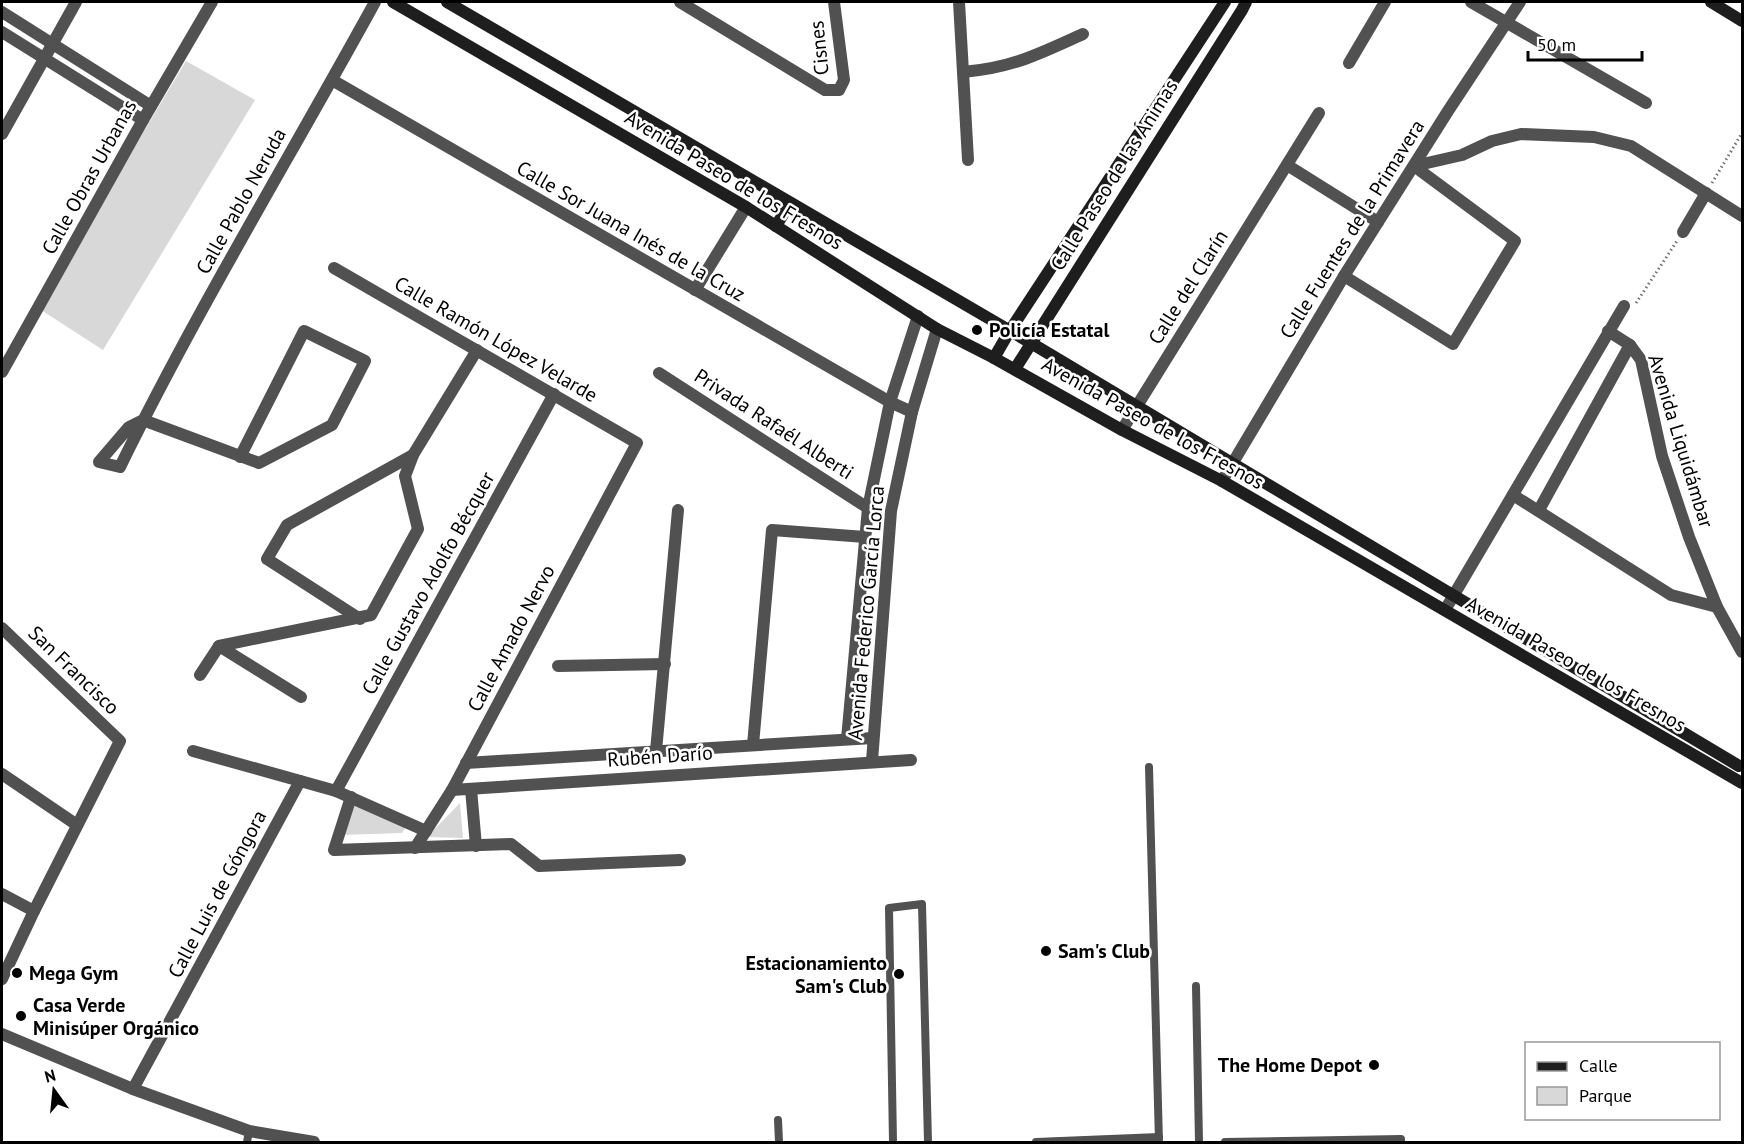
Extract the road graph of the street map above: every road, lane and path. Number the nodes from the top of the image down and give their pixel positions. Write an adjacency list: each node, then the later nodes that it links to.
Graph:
1 (76, 2): 20 (street)
2 (212, 2): 26 (street, Calle Obras Urbanas)
3 (375, 2): 24 (street, Calle Pablo Neruda)
4 (393, 2): 36 (street, Avenida Paseo de los Fresnos)
5 (447, 2): 35 (street, Avenida Paseo de los Fresnos)
6 (680, 2): 7 (street, Cisnes)
7 (834, 2)
8 (959, 2): 23 (street)
9 (1224, 2): 48 (street, Calle Paseo de las Ánimas)
10 (1246, 2): 49 (street, Calle Paseo de las Ánimas)
11 (1385, 2): 22 (street)
12 (1471, 2): 17 (street)
13 (1520, 2): 17 (street, Calle Fuentes de la Primavera)
14 (1711, 2): 16 (street)
15 (2, 12): 20 (street)
16 (1743, 21)
17 (1508, 23): 25 (street); 33 (street, Calle Fuentes de la Primavera)
18 (2, 32): 21 (street)
19 (1083, 34): 23 (street)
20 (52, 44): 21 (street); 26 (street)
21 (44, 58): 28 (street); 30 (street)
22 (1349, 63)
23 (963, 72): 31 (street)
24 (332, 80): 43 (street, Calle Sor Juana Inés de la Cruz); 63 (street, Calle Pablo Neruda)
25 (1646, 103)
26 (151, 106): 28 (street, Calle Obras Urbanas)
27 (1318, 113): 32 (street, Calle del Clarín)
28 (142, 120): 54 (street, Calle Obras Urbanas)
29 (1743, 133): 34 (path)
30 (2, 134)
31 (968, 160)
32 (1287, 165): 38 (street); 58 (street, Calle del Clarín)
33 (1414, 166): 34 (street); 38 (street, Calle Fuentes de la Primavera); 42 (street)
34 (1706, 193): 37 (street); 40 (street)
35 (790, 203): 39 (street); 48 (street, Avenida Paseo de los Fresnos)
36 (746, 207): 39 (street, Avenida Paseo de los Fresnos); 43 (street)
37 (1743, 216)
38 (1378, 222): 42 (street, Calle Fuentes de la Primavera)
39 (776, 226): 45 (street, Avenida Paseo de los Fresnos)
40 (1683, 232): 44 (path)
41 (334, 268): 51 (street, Calle Ramón López Velarde)
42 (1344, 276): 64 (street, Calle Fuentes de la Primavera)
43 (695, 290): 57 (street, Calle Sor Juana Inés de la Cruz)
44 (1624, 306): 47 (street)
45 (918, 316): 46 (street, Avenida Paseo de los Fresnos); 57 (street, Avenida Federico García Lorca)
46 (937, 329): 52 (street, Avenida Paseo de los Fresnos); 59 (street, Avenida Federico García Lorca)
47 (1608, 331): 50 (street, Avenida Liquidámbar); 66 (street)
48 (1009, 332): 49 (street, Avenida Paseo de los Fresnos); 52 (street, Calle Paseo de las Ánimas)
49 (1031, 344): 53 (street, Calle Paseo de las Ánimas); 58 (street, Avenida Paseo de los Fresnos)
50 (1630, 345): 69 (street); 72 (street, Avenida Liquidámbar)
51 (477, 350): 56 (street, Calle Ramón López Velarde); 62 (street)
52 (994, 358): 53 (street, Avenida Paseo de los Fresnos)
53 (1014, 369): 60 (street, Avenida Paseo de los Fresnos)
54 (2, 372)
55 (659, 373): 67 (street, Privada Rafaél Alberti)
56 (554, 394): 61 (street, Calle Ramón López Velarde); 97 (street, Calle Gustavo Adolfo Bécquer)
57 (890, 402): 59 (street, Calle Sor Juana Inés de la Cruz); 67 (street, Avenida Federico García Lorca)
58 (1136, 407): 60 (street, Calle del Clarín); 64 (street, Avenida Paseo de los Fresnos)
59 (912, 412): 82 (street, Avenida Federico García Lorca)
60 (1122, 430): 65 (street, Avenida Paseo de los Fresnos)
61 (637, 444): 89 (street, Calle Amado Nervo)
62 (413, 454): 74 (street); 74 (street)
63 (240, 457): 63 (street)
64 (1232, 464): 65 (street, Calle Fuentes de la Primavera); 71 (street, Avenida Paseo de los Fresnos)
65 (1222, 481): 73 (street, Avenida Paseo de los Fresnos)
66 (1513, 495): 69 (street); 71 (street)
67 (868, 508): 70 (street, Avenida Federico García Lorca)
68 (678, 510): 78 (street)
69 (1539, 510): 72 (street)
70 (865, 537): 83 (street, Avenida Federico García Lorca); 84 (street)
71 (1454, 595): 73 (street); 90 (street, Avenida Paseo de los Fresnos)
72 (1717, 607): 77 (street, Avenida Liquidámbar)
73 (1444, 610): 94 (street, Avenida Paseo de los Fresnos)
74 (360, 619): 76 (street)
75 (2, 628): 99 (street, San Francisco)
76 (219, 646): 80 (street); 81 (street)
77 (1743, 652)
78 (665, 664): 79 (street); 86 (street)
79 (558, 666)
80 (200, 675)
81 (301, 697)
82 (873, 738): 83 (street, Rubén Darío); 88 (street, Avenida Federico García Lorca)
83 (847, 739): 84 (street, Rubén Darío)
84 (753, 745): 86 (street, Rubén Darío)
85 (193, 751): 93 (street)
86 (656, 751): 89 (street, Rubén Darío)
87 (911, 760): 88 (street, Rubén Darío)
88 (872, 761): 95 (street, Rubén Darío)
89 (466, 763): 96 (street, Calle Amado Nervo)
90 (1741, 764): 94 (street)
91 (1149, 767): 112 (lane)
92 (2, 774): 99 (street)
93 (300, 781): 97 (street); 109 (street, Calle Luis de Góngora)
94 (1742, 783)
95 (471, 789): 96 (street, Rubén Darío); 101 (street)
96 (452, 790): 100 (street, Calle Amado Nervo)
97 (336, 791): 98 (street)
98 (351, 797): 100 (street); 102 (street)
99 (76, 825): 105 (street)
100 (426, 831): 102 (street, Calle Amado Nervo)
101 (476, 846): 102 (street); 103 (street)
102 (416, 848)
103 (680, 860)
104 (2, 894): 105 (street)
105 (34, 911): 106 (street)
106 (2, 979)
107 (1196, 986): 121 (lane)
108 (2, 1034): 109 (street)
109 (133, 1089): 111 (street)
110 (778, 1120): 117 (lane)
111 (248, 1137): 116 (street)
112 (1159, 1140): 113 (lane)
113 (1124, 1141): 120 (lane)
114 (1236, 1142): 115 (lane); 122 (lane)
115 (1314, 1142): 123 (lane)
116 (314, 1143)
117 (779, 1143)
118 (893, 1143): 119 (lane)
119 (928, 1143)
120 (1036, 1143)
121 (1199, 1143)
122 (1225, 1143)
123 (1401, 1143)

